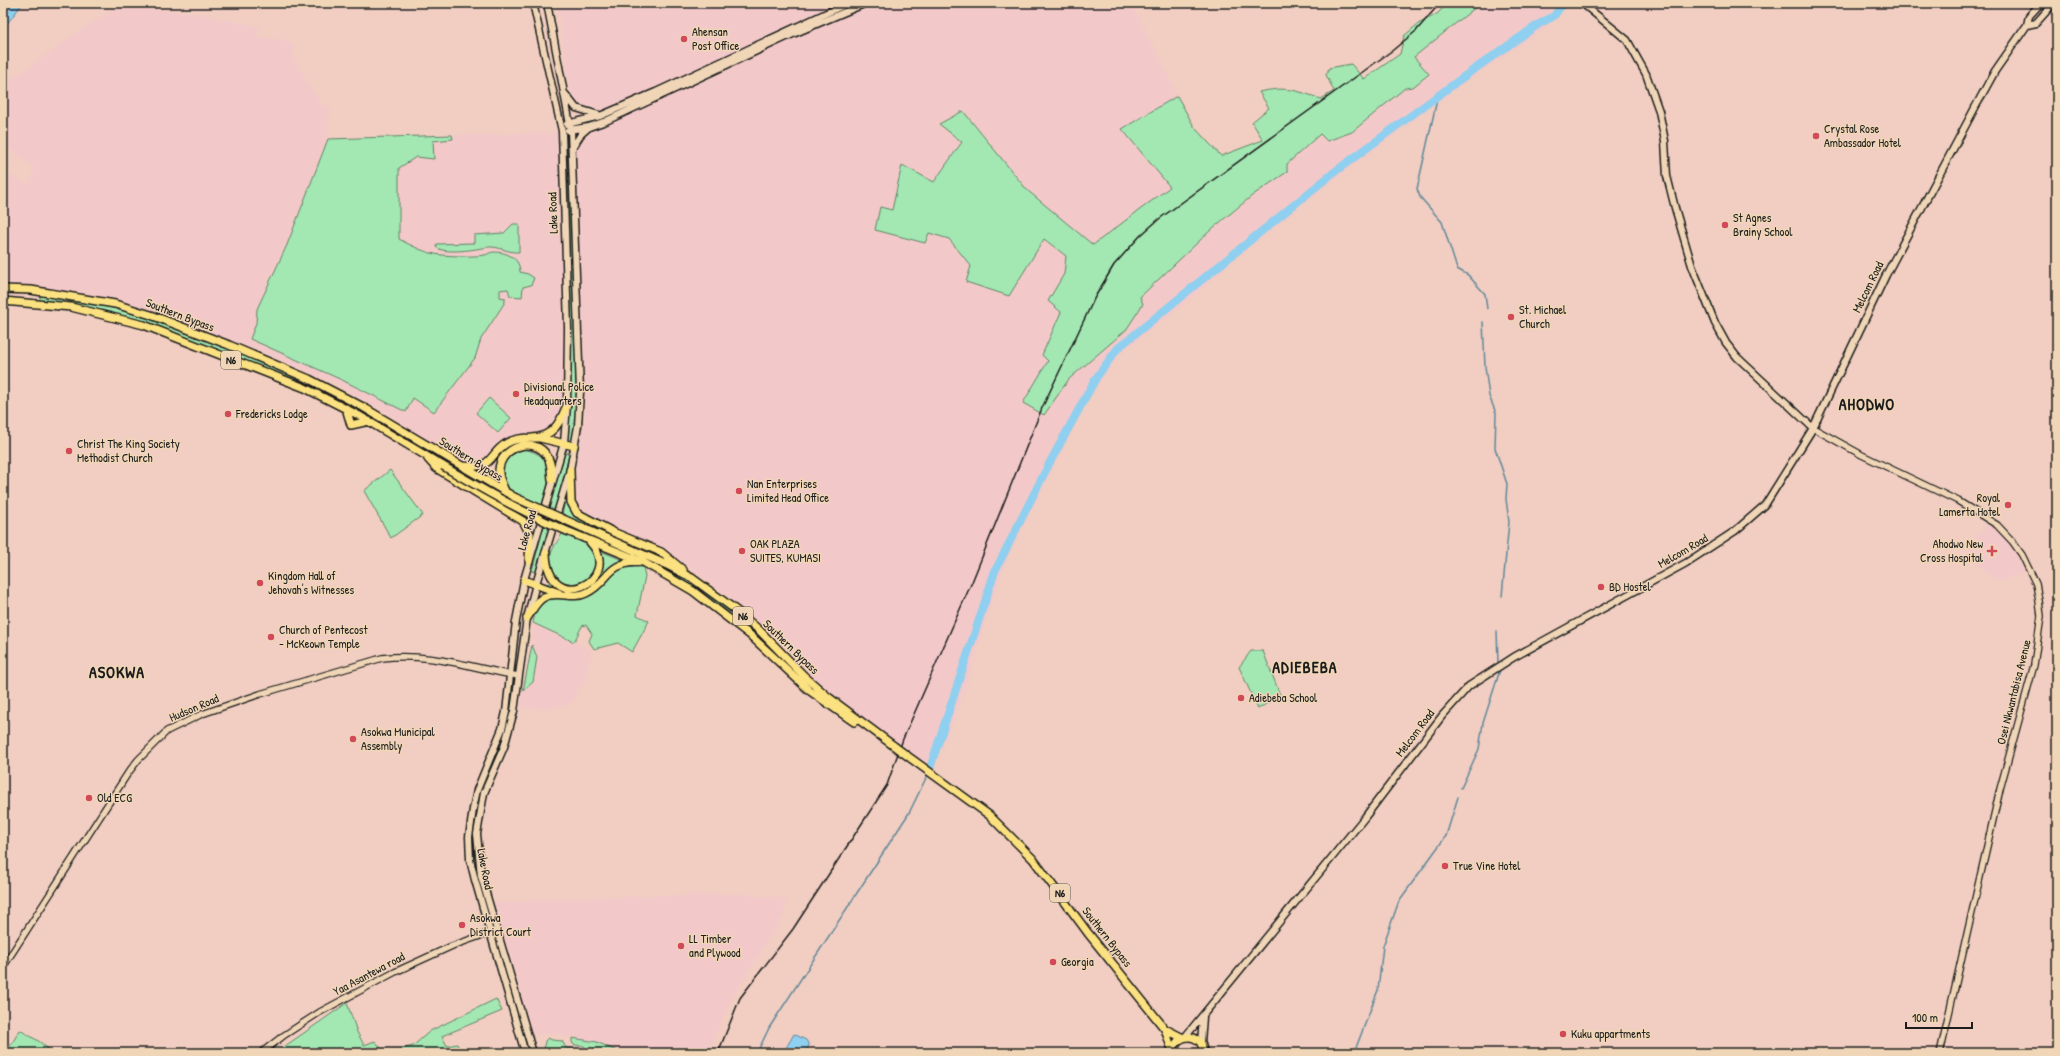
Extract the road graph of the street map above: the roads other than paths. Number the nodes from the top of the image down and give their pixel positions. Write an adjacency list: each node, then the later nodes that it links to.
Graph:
1 (533, 3): 11 (main road, Lake Road)
2 (547, 3): 9 (main road, Lake Road)
3 (848, 3): 10 (main road)
4 (866, 3): 13 (main road)
5 (1582, 3): 20 (main road)
6 (2040, 3): 8 (main road)
7 (2054, 3): 8 (main road, Melcom Road)
8 (2027, 25): 20 (main road, Melcom Road)
9 (565, 92): 10 (main road); 12 (main road, Lake Road)
10 (600, 116): 12 (main road)
11 (561, 127): 12 (main road); 17 (main road, Lake Road)
12 (570, 127): 13 (main road); 14 (main road, Lake Road)
13 (589, 127): 14 (main road)
14 (572, 149): 23 (main road, Lake Road)
15 (3, 289): 25 (highway, Southern Bypass / N6)
16 (3, 301): 18 (highway, Southern Bypass / N6)
17 (567, 404): 21 (highway); 22 (main road, Lake Road)
18 (346, 408): 19 (highway, Southern Bypass / N6); 19 (highway)
19 (370, 421): 24 (highway, Southern Bypass / N6)
20 (1813, 428): 44 (main road, Melcom Road); 52 (street, Osei Nkwantabisa Avenue)
21 (540, 438): 22 (highway); 25 (highway)
22 (564, 443): 23 (highway); 27 (main road, Lake Road)
23 (574, 446): 26 (main road, Lake Road)
24 (424, 455): 29 (highway, Southern Bypass / N6, bridge); 31 (highway)
25 (461, 466): 28 (highway, Southern Bypass / N6)
26 (570, 470): 30 (main road, Lake Road); 33 (highway)
27 (552, 480): 28 (highway); 31 (main road, Lake Road)
28 (506, 494): 33 (highway, Southern Bypass / N6, bridge)
29 (586, 539): 30 (highway); 32 (highway, Southern Bypass / N6)
30 (546, 553): 35 (main road, Lake Road)
31 (529, 561): 34 (main road, Lake Road)
32 (643, 562): 36 (highway); 40 (highway, Southern Bypass / N6)
33 (692, 578): 40 (highway, Southern Bypass / N6)
34 (524, 580): 35 (highway); 38 (main road, Lake Road)
35 (536, 584): 36 (highway); 37 (main road, Lake Road)
36 (559, 593): 37 (highway)
37 (527, 618): 39 (main road, Lake Road)
38 (510, 675): 39 (street, Hudson Road); 42 (main road, Lake Road); 43 (street, Hudson Road)
39 (518, 676): 41 (main road, Lake Road)
40 (827, 700): 45 (highway, Southern Bypass / N6, bridge)
41 (496, 931): 42 (street, Yaa Asantewa road); 50 (main road, Lake Road)
42 (489, 933): 48 (street, Yaa Asantewa road); 49 (main road, Lake Road)
43 (3, 967)
44 (1203, 1017): 46 (main road, Melcom Road); 47 (main road)
45 (1166, 1029): 46 (highway, Southern Bypass / N6); 51 (highway, Southern Bypass / N6)
46 (1184, 1037): 47 (highway, N6); 51 (highway, N6)
47 (1204, 1050)
48 (261, 1053)
49 (526, 1053)
50 (533, 1053)
51 (1173, 1053)
52 (1940, 1053)

